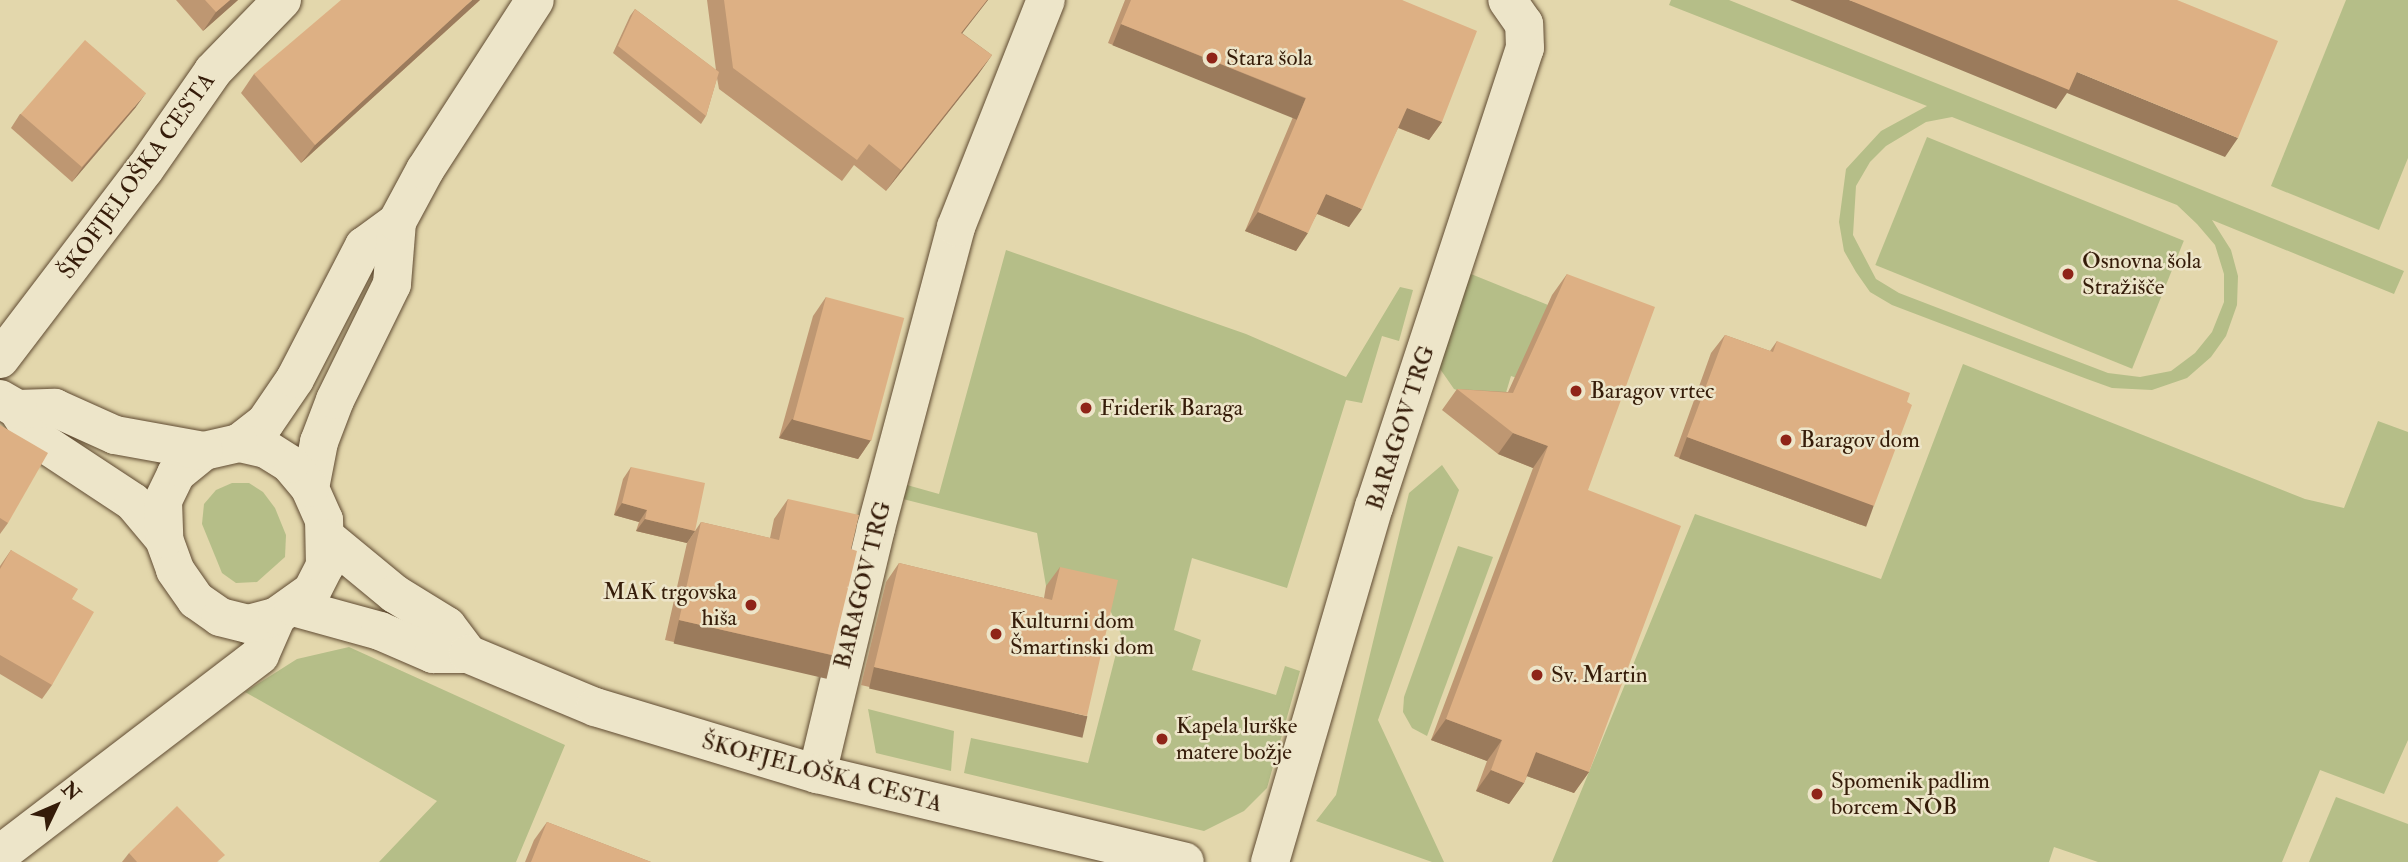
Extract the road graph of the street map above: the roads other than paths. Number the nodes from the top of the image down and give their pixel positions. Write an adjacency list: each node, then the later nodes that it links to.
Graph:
1 (282, 0): 6 (street, ŠKOFJELOŠKA CESTA)
2 (535, 0): 5 (street)
3 (1046, 0): 14 (street, BARAGOV TRG)
4 (1507, 0): 17 (street, BARAGOV TRG)
5 (397, 222): 8 (street); 9 (street)
6 (0, 359)
7 (8, 404): 8 (street); 11 (street)
8 (221, 447): 9 (street); 11 (street)
9 (310, 488): 10 (street)
10 (327, 538): 12 (street); 13 (street)
11 (164, 539): 12 (street)
12 (285, 611): 13 (street, ŠKOFJELOŠKA CESTA); 15 (street)
13 (468, 654): 14 (street, ŠKOFJELOŠKA CESTA)
14 (817, 774): 16 (street, ŠKOFJELOŠKA CESTA)
15 (0, 854)
16 (1185, 862)
17 (1270, 862)

